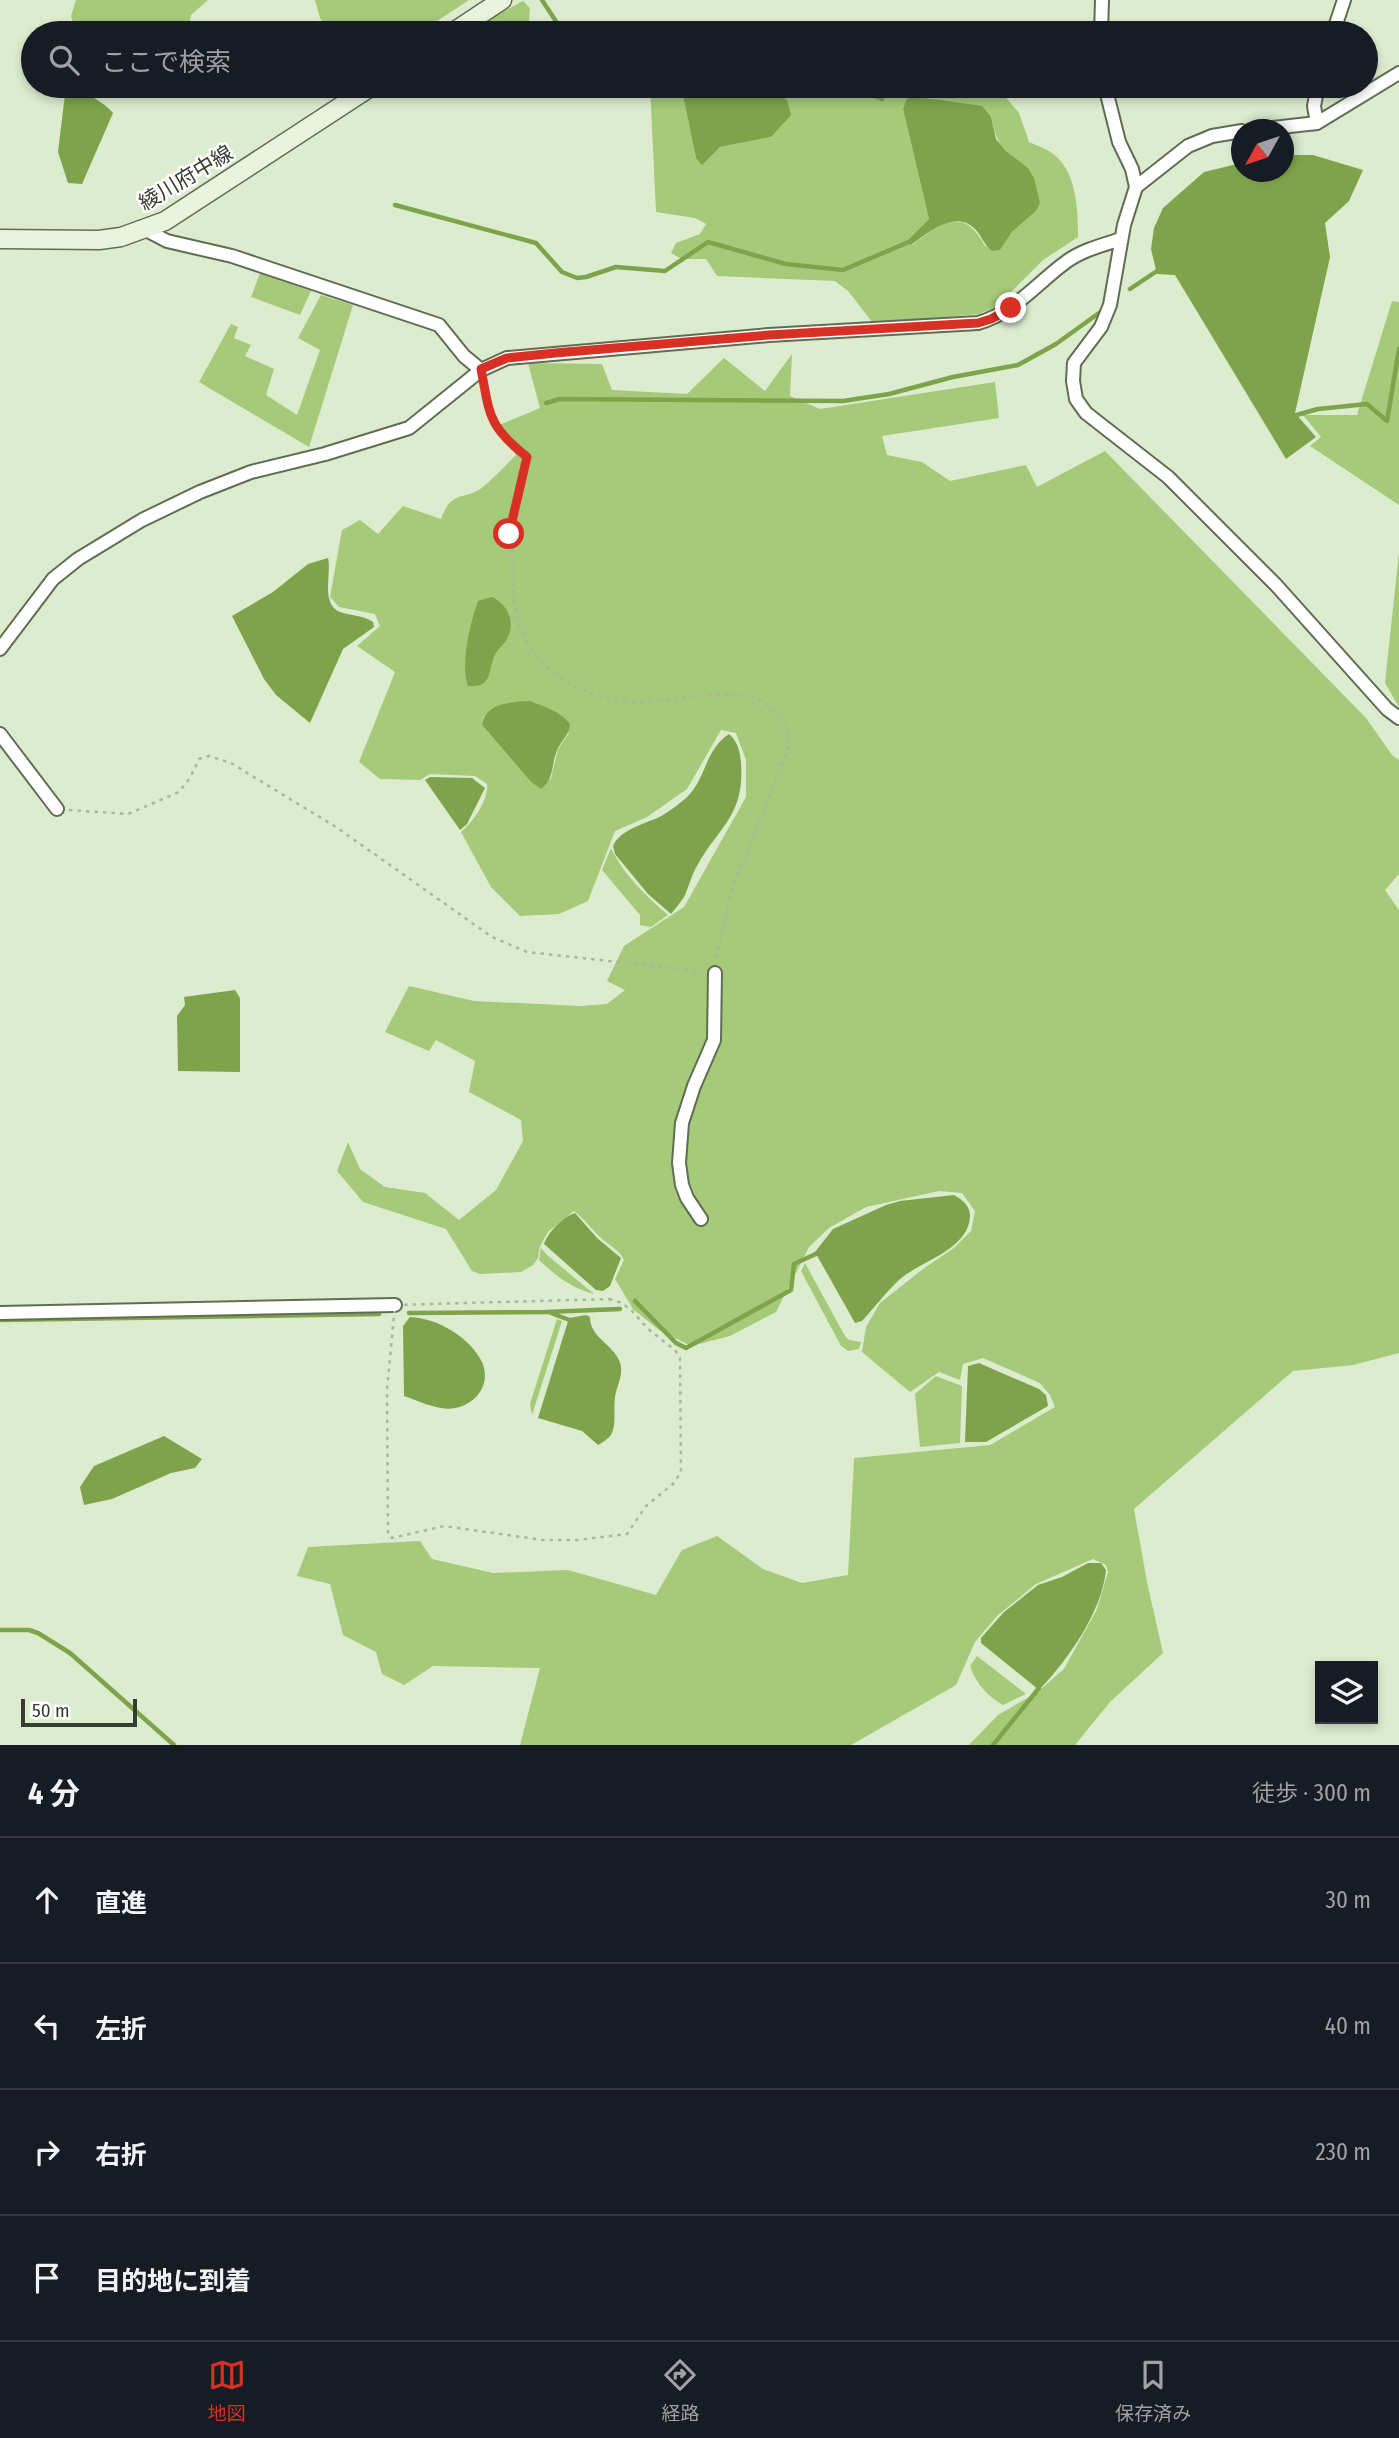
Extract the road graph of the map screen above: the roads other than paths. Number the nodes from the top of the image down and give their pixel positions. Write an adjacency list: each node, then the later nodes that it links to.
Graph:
1 (502, 0): 4 (main road)
2 (1102, 0): 5 (street)
3 (1344, 0): 6 (street)
4 (470, 21)
5 (1101, 21)
6 (1336, 21)
7 (1399, 73): 8 (street)
8 (1378, 86)
9 (354, 98): 17 (main road, 綾川府中線)
10 (1108, 98): 16 (street)
11 (1316, 98): 13 (street)
12 (1358, 98): 13 (street)
13 (1317, 123): 14 (street)
14 (1294, 126)
15 (1231, 133): 16 (street)
16 (1136, 187): 18 (street)
17 (144, 229): 19 (main road, 綾川府中線); 20 (street)
18 (1121, 239): 20 (street); 22 (street)
19 (0, 240)
20 (481, 369): 21 (street)
21 (0, 649)
22 (1399, 718)
23 (0, 734): 24 (street)
24 (57, 809)
25 (715, 973): 26 (street)
26 (701, 1219)
27 (396, 1305): 28 (street)
28 (0, 1313)

